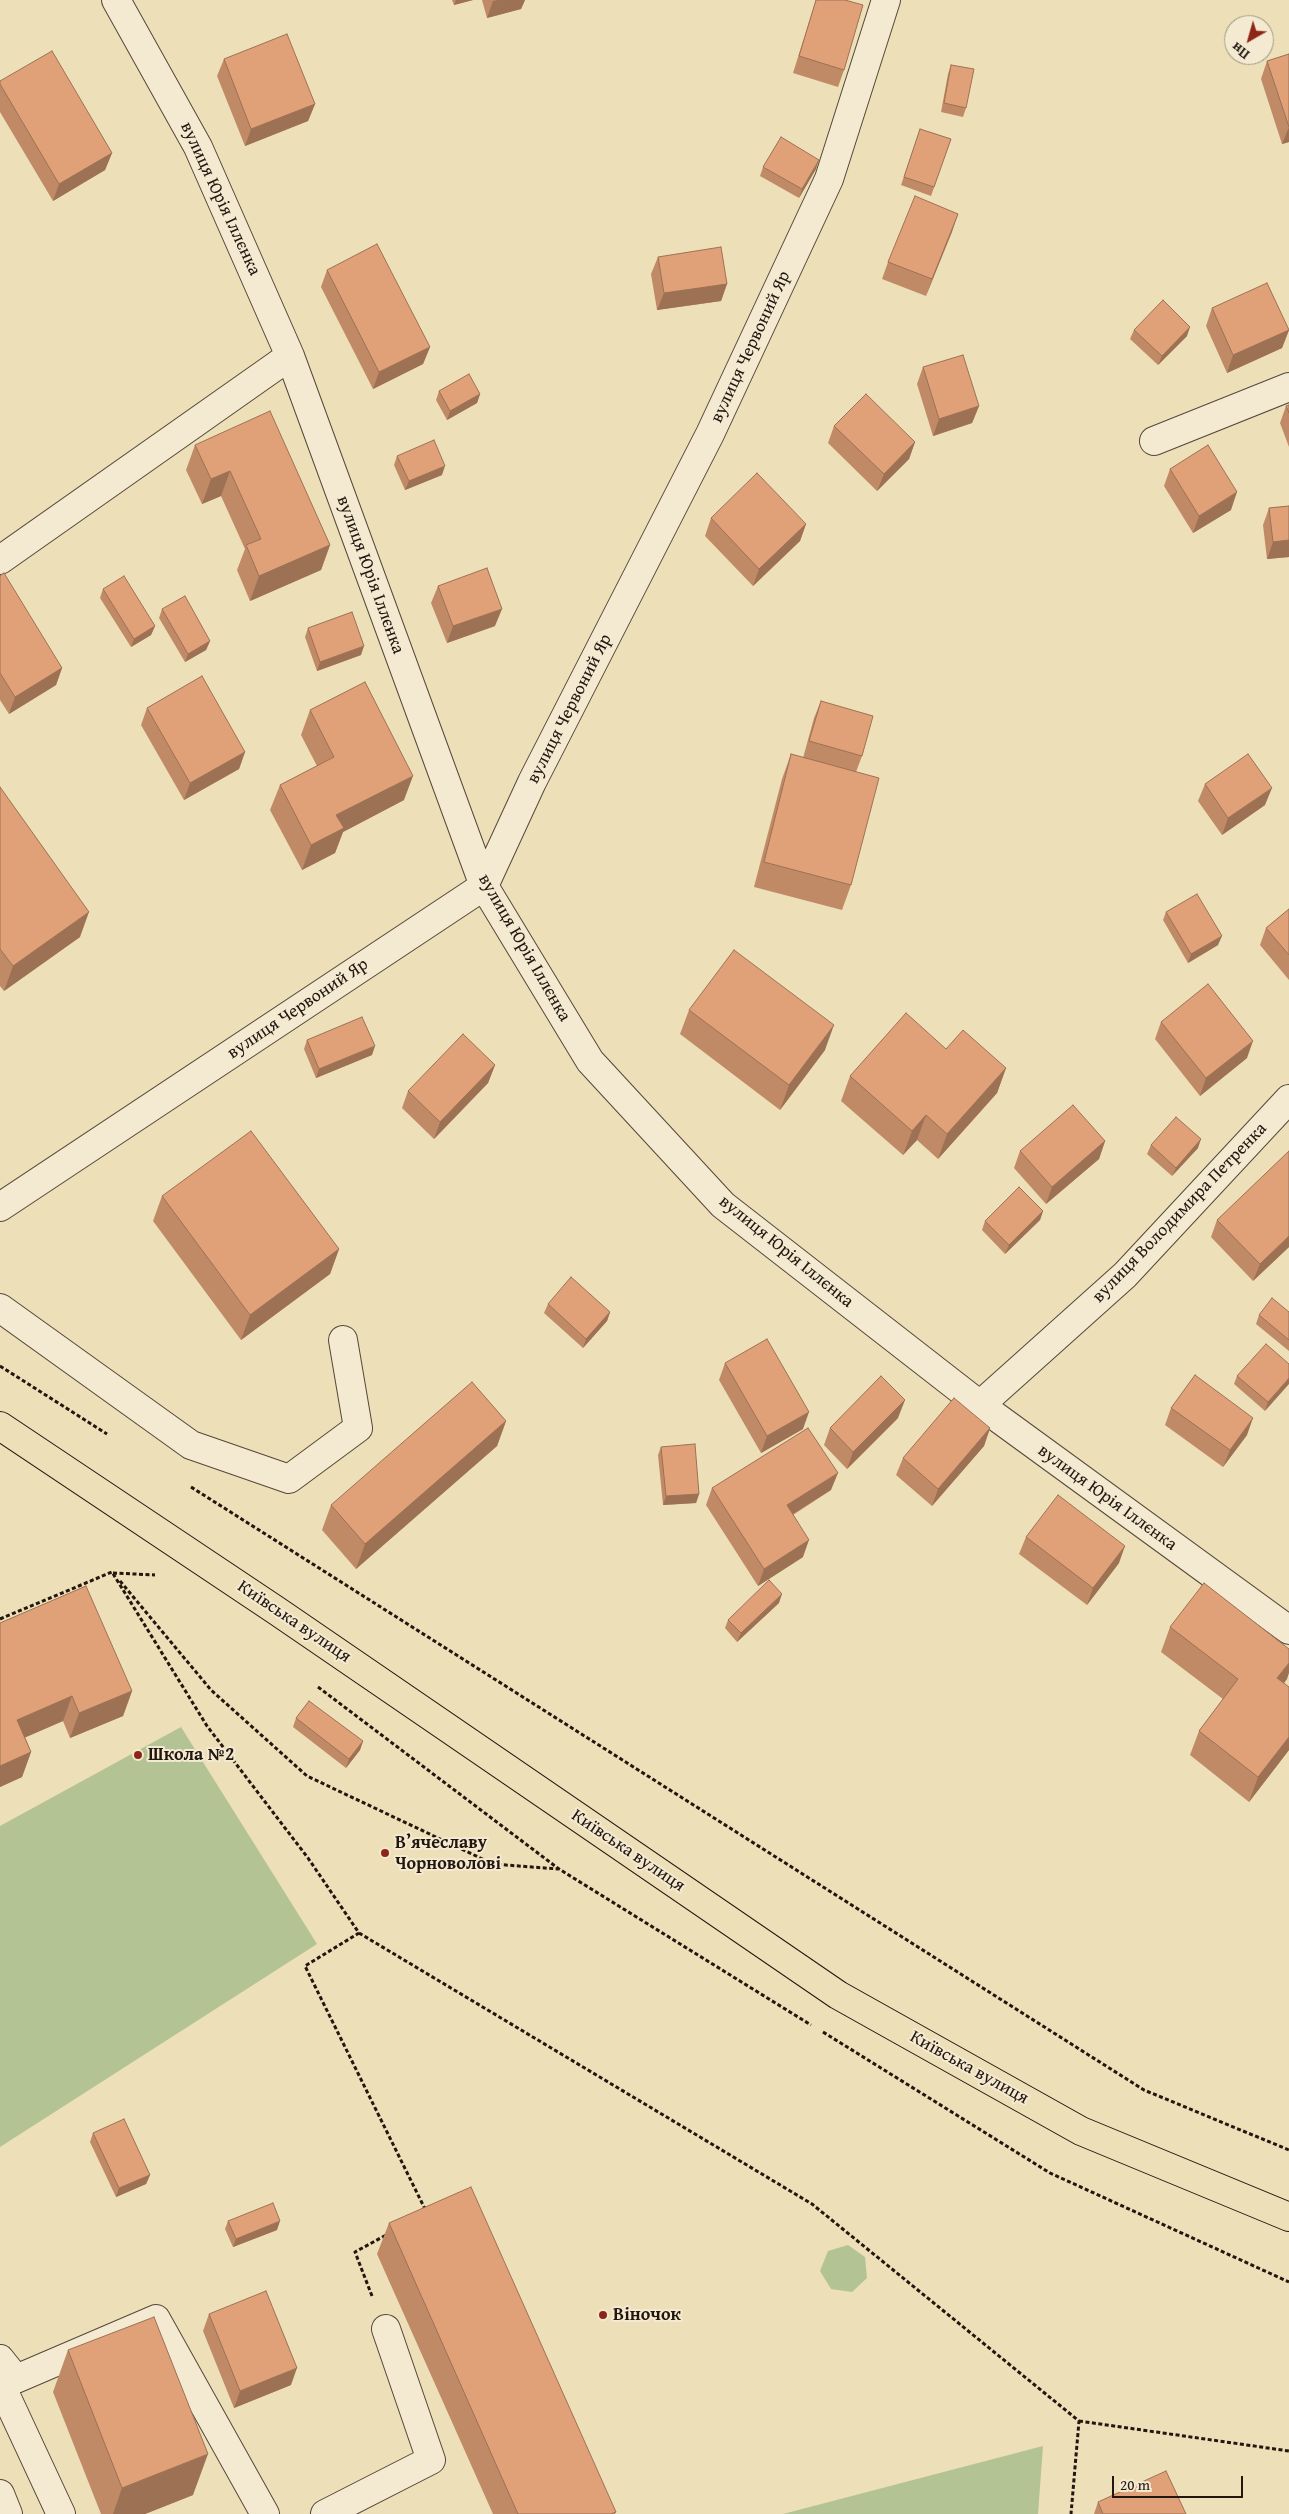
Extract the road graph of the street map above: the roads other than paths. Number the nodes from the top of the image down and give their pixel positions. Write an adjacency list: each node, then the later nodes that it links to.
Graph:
1 (116, 0): 3 (street, вулиця Юрія Іллєнка)
2 (886, 0): 7 (street, вулиця Червоний Яр)
3 (290, 356): 6 (street); 7 (street, вулиця Юрія Іллєнка)
4 (1289, 387): 5 (street)
5 (1154, 441)
6 (0, 560)
7 (484, 886): 9 (street, вулиця Червоний Яр); 12 (street, вулиця Юрія Іллєнка)
8 (1289, 1099): 12 (street, вулиця Володимира Петренка)
9 (0, 1207)
10 (0, 1308): 11 (street)
11 (343, 1340)
12 (980, 1405): 14 (street, вулиця Юрія Іллєнка)
13 (0, 1426): 15 (main road, Київська вулиця)
14 (1289, 1630)
15 (1289, 2218)
16 (386, 2329): 23 (street)
17 (0, 2359): 22 (street)
18 (0, 2383): 21 (street)
19 (0, 2494): 20 (street)
20 (8, 2514)
21 (61, 2514)
22 (265, 2514)
23 (325, 2514)

